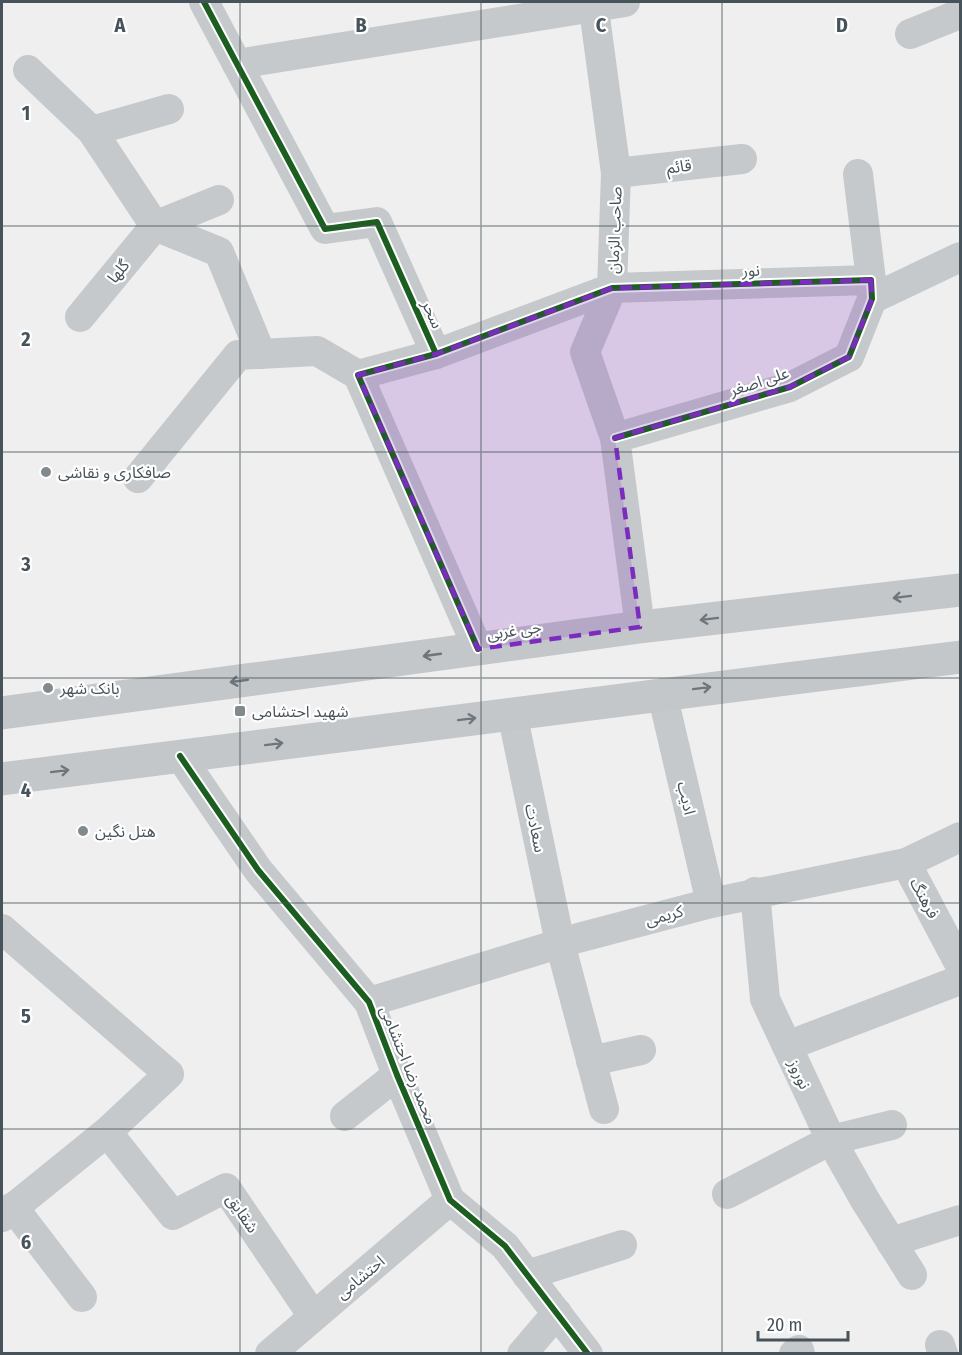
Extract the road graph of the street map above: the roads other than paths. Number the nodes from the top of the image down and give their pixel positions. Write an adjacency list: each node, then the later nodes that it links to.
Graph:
1 (204, 2): 6 (street, سحر)
2 (625, 2): 3 (street)
3 (594, 4): 6 (street); 11 (street, صاحب الزمان)
4 (960, 14): 5 (street)
5 (910, 34)
6 (237, 64): 20 (street, سحر)
7 (28, 70): 9 (street)
8 (169, 109): 9 (street)
9 (92, 130): 14 (street)
10 (742, 159): 11 (street, قائم)
11 (616, 173): 16 (street, صاحب الزمان)
12 (858, 174): 17 (street)
13 (219, 200): 14 (street)
14 (155, 226): 18 (street, گلها); 19 (street)
15 (960, 257): 17 (street)
16 (612, 288): 17 (street, نور); 20 (street, نور); 22 (street, صاحب الزمان)
17 (872, 289): 22 (street, علی اصغر)
18 (80, 316)
19 (261, 354): 21 (street); 23 (street)
20 (436, 354): 21 (street, سحر)
21 (358, 375): 26 (street)
22 (615, 438): 25 (street, صاحب الزمان)
23 (138, 478)
24 (960, 590): 25 (main road, جی غربی, one-way to 25)
25 (640, 627): 26 (main road, جی غربی)
26 (478, 649): 29 (main road, جی غربی, one-way to 29)
27 (960, 657): 28 (main road, one-way to 27)
28 (663, 693): 30 (main road); 36 (street, ادیب)
29 (2, 713)
30 (512, 713): 31 (main road, one-way to 30); 38 (street, سعادت)
31 (180, 756): 32 (main road, one-way to 31); 41 (street, محمد رضا احتشامی)
32 (2, 779)
33 (960, 837): 34 (street, کریمی)
34 (906, 863): 35 (street, کریمی); 39 (street, فرهنگ)
35 (755, 892): 36 (street, کریمی); 42 (street, نوروز)
36 (711, 903): 38 (street, کریمی)
37 (2, 929): 49 (street)
38 (560, 944): 41 (street, کریمی); 44 (street, سعادت)
39 (960, 964)
40 (960, 980): 42 (street)
41 (369, 1002): 45 (street, محمد رضا احتشامی)
42 (787, 1046): 50 (street, نوروز)
43 (641, 1050): 44 (street)
44 (591, 1061): 46 (street, سعادت)
45 (397, 1075): 47 (street); 52 (street, محمد رضا احتشامی)
46 (604, 1109)
47 (345, 1116)
48 (892, 1125): 50 (street)
49 (107, 1132): 53 (street); 61 (street, شقایق)
50 (831, 1140): 51 (street); 55 (street, نوروز)
51 (727, 1194)
52 (450, 1200): 57 (street, محمد رضا احتشامی); 61 (street, احتشامی)
53 (8, 1212): 59 (street)
54 (960, 1220): 55 (street)
55 (891, 1242): 58 (street, نوروز)
56 (621, 1245): 57 (street)
57 (527, 1275): 60 (street, محمد رضا احتشامی)
58 (912, 1275)
59 (82, 1297)
60 (557, 1313): 63 (street); 64 (street, محمد رضا احتشامی)
61 (313, 1316): 62 (street, احتشامی)
62 (270, 1353)
63 (522, 1353)
64 (588, 1353)
65 (794, 1353): 66 (street)
66 (800, 1353)

